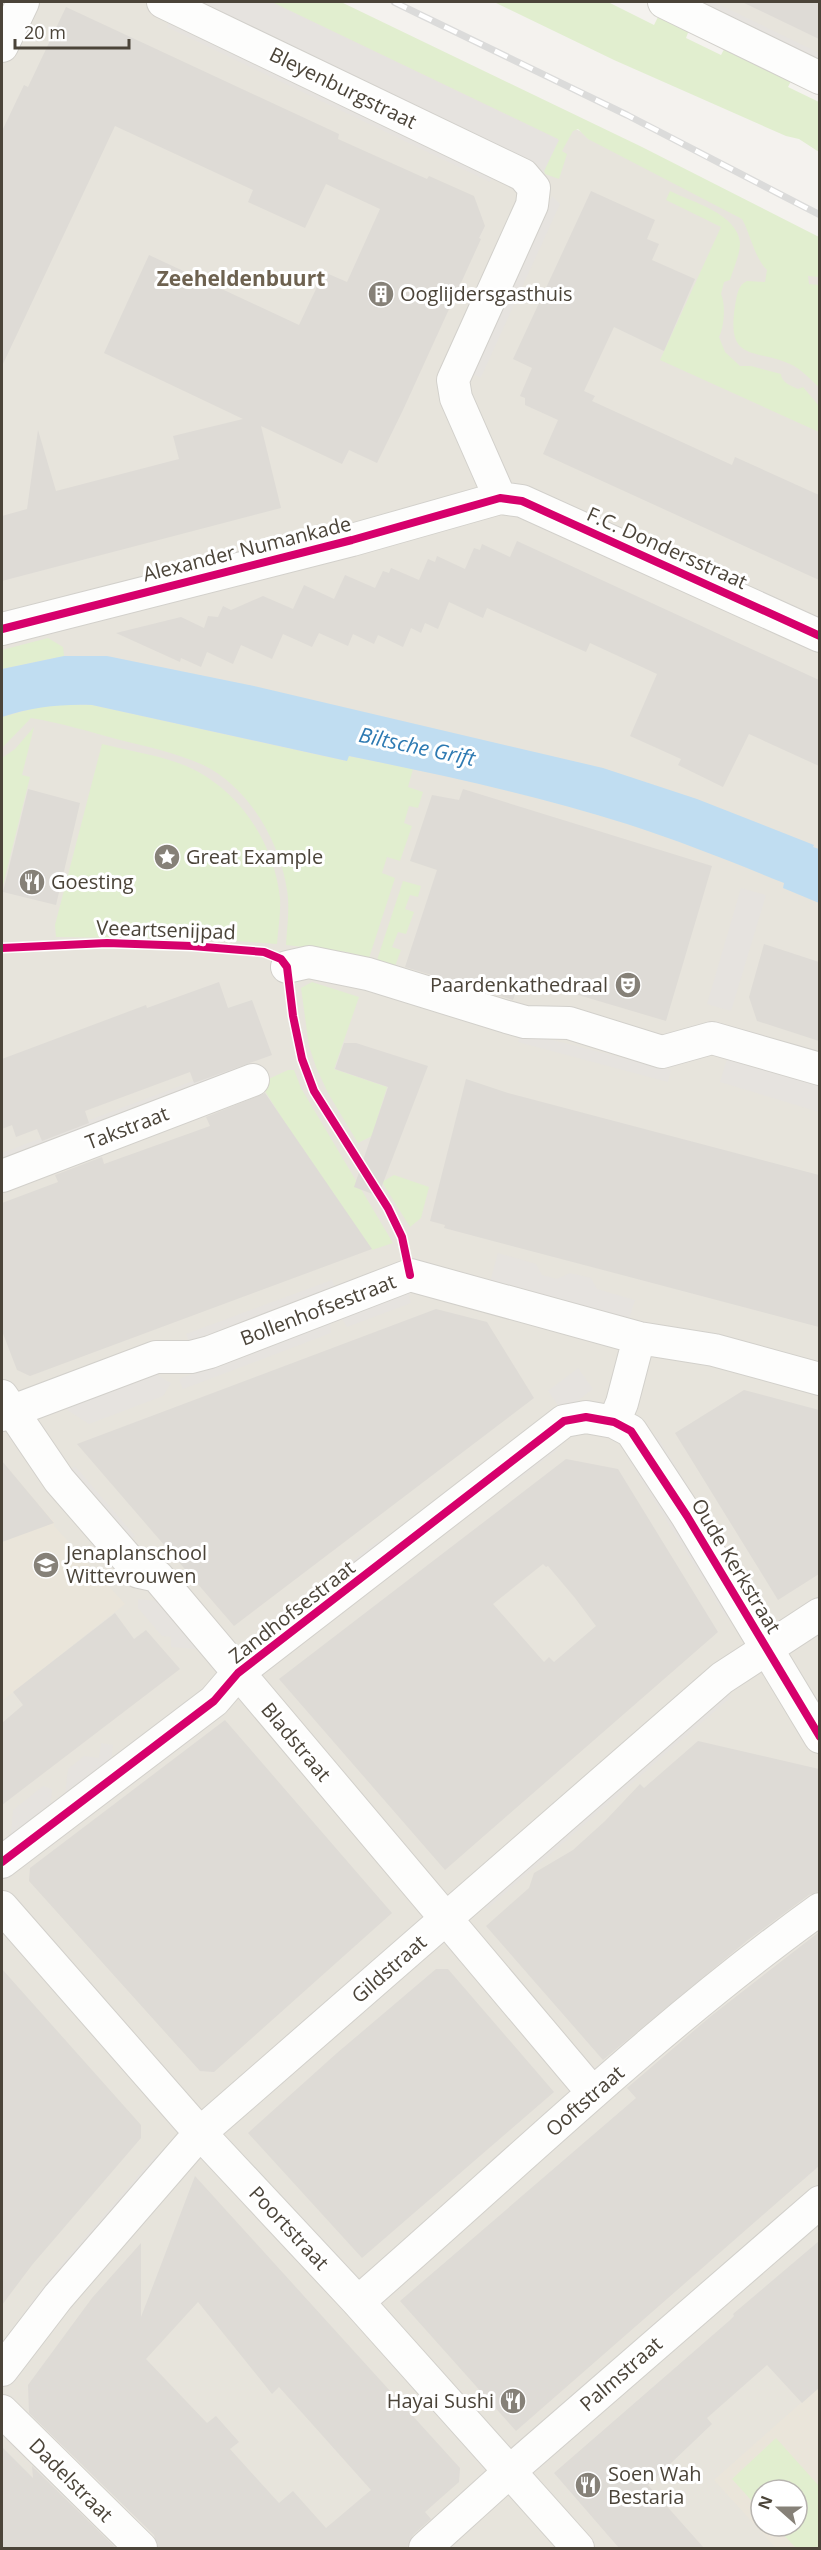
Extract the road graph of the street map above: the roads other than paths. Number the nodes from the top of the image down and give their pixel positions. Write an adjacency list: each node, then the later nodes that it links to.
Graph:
1 (23, 2): 4 (street)
2 (163, 2): 6 (street, Bleyenburgstraat)
3 (664, 2): 5 (street)
4 (2, 46)
5 (819, 78)
6 (500, 498): 7 (street, Alexander Numankade); 8 (street, F.C. Dondersstraat)
7 (2, 629)
8 (819, 636)
9 (287, 967): 10 (street)
10 (819, 1069)
11 (253, 1080): 12 (street, Takstraat)
12 (2, 1176)
13 (639, 1338): 14 (street, Bollenhofsestraat); 15 (street, Bollenhofsestraat); 16 (street)
14 (819, 1379)
15 (5, 1407): 19 (street, Bladstraat)
16 (614, 1422): 18 (street, Oude Kerkstraat); 19 (street, Zandhofsestraat)
17 (819, 1614): 18 (street, Gildstraat)
18 (765, 1648): 20 (street, Oude Kerkstraat); 24 (street, Gildstraat)
19 (238, 1673): 21 (street, Zandhofsestraat); 24 (street, Bladstraat)
20 (819, 1737)
21 (2, 1862)
22 (2, 1907): 26 (street, Poortstraat)
23 (819, 1909): 25 (street, Ooftstraat)
24 (446, 1920): 25 (street, Bladstraat); 26 (street, Gildstraat)
25 (592, 2093): 28 (street, Ooftstraat)
26 (200, 2133): 28 (street, Poortstraat); 29 (street, Gildstraat)
27 (819, 2202): 31 (street, Palmstraat)
28 (358, 2302): 31 (street, Poortstraat)
29 (2, 2370)
30 (2, 2411): 32 (street, Dadelstraat)
31 (509, 2472): 33 (street, Palmstraat); 34 (street, Poortstraat)
32 (141, 2548)
33 (425, 2548)
34 (578, 2548)

